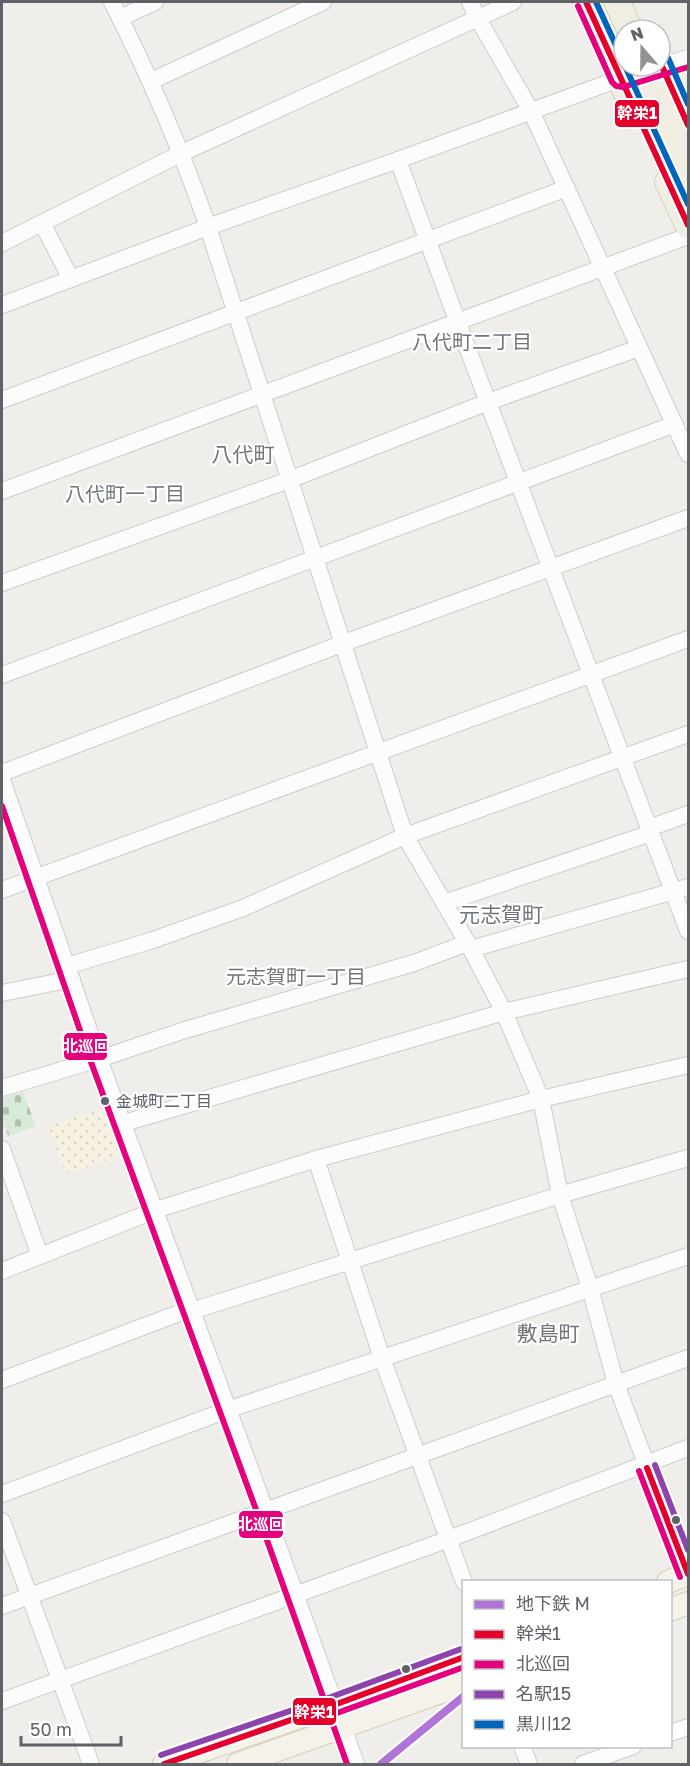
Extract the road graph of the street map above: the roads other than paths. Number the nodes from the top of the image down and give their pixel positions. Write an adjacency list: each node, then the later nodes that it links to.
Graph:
1 (112, 2): 11 (street)
2 (155, 2): 11 (street)
3 (323, 2): 23 (street)
4 (470, 2): 10 (street)
5 (513, 2): 10 (street)
6 (586, 2): 15 (highway)
7 (597, 2): 14 (highway)
8 (617, 2): 12 (highway)
9 (632, 2): 13 (highway)
10 (477, 17): 24 (street); 26 (street)
11 (120, 18): 23 (street)
12 (624, 18)
13 (639, 18)
14 (612, 39)
15 (612, 47)
16 (688, 58): 17 (street)
17 (672, 62)
18 (612, 74): 24 (street)
19 (628, 78): 32 (highway)
20 (629, 78): 30 (highway, bridge)
21 (660, 78): 27 (highway, bridge)
22 (663, 78): 25 (highway)
23 (151, 81): 26 (street)
24 (531, 111): 28 (street); 29 (street)
25 (688, 125)
26 (182, 153): 31 (street); 33 (street)
27 (688, 158)
28 (398, 160): 33 (street); 35 (street)
29 (567, 188): 35 (street); 37 (street)
30 (688, 202)
31 (42, 223): 36 (street); 38 (street)
32 (688, 225)
33 (208, 226): 38 (street); 40 (street)
34 (688, 236): 37 (street)
35 (429, 240): 40 (street); 41 (street)
36 (2, 243)
37 (603, 268): 41 (street); 42 (street)
38 (71, 279): 39 (street)
39 (2, 305)
40 (235, 313): 43 (street); 44 (street)
41 (458, 323): 43 (street); 45 (street)
42 (639, 348): 45 (street); 46 (street)
43 (261, 396): 48 (street); 50 (street)
44 (2, 400)
45 (488, 402): 48 (street); 49 (street)
46 (675, 424): 47 (street); 49 (street)
47 (688, 454)
48 (289, 480): 52 (street); 54 (street)
49 (518, 482): 52 (street); 53 (street)
50 (2, 491)
51 (688, 518): 53 (street)
52 (316, 558): 56 (street); 58 (street)
53 (552, 568): 56 (street); 57 (street)
54 (2, 583)
55 (688, 639): 57 (street)
56 (344, 643): 60 (street); 62 (street)
57 (592, 674): 60 (street); 61 (street)
58 (2, 675)
59 (688, 737): 61 (street)
60 (378, 753): 66 (street); 67 (street)
61 (622, 757): 65 (street); 66 (street)
62 (2, 774)
63 (2, 780): 67 (street)
64 (688, 814): 65 (street)
65 (650, 830): 68 (street); 70 (street)
66 (405, 836): 70 (street); 74 (street)
67 (36, 879): 69 (street); 74 (street)
68 (681, 889): 71 (street); 72 (street)
69 (2, 890)
70 (444, 903): 72 (street)
71 (688, 931)
72 (469, 946): 76 (street); 77 (street)
73 (688, 969): 76 (street)
74 (69, 972): 75 (street); 77 (street)
75 (2, 993)
76 (504, 1012): 80 (street); 81 (street)
77 (99, 1059): 79 (street); 81 (street)
78 (688, 1065): 80 (street)
79 (2, 1088)
80 (541, 1099): 84 (street); 86 (street)
81 (124, 1123): 87 (street)
82 (2, 1149): 85 (street)
83 (688, 1158): 86 (street)
84 (316, 1159): 87 (street); 90 (street)
85 (5, 1172): 88 (street)
86 (560, 1195): 90 (street); 92 (street)
87 (156, 1210): 88 (street); 93 (street)
88 (40, 1256): 91 (street)
89 (688, 1256): 92 (street)
90 (349, 1262): 93 (street); 94 (street)
91 (2, 1271)
92 (590, 1288): 94 (street); 97 (street)
93 (192, 1310): 96 (street); 98 (street)
94 (382, 1358): 98 (street); 100 (street)
95 (688, 1358): 97 (street)
96 (2, 1380)
97 (616, 1384): 100 (street); 101 (street)
98 (227, 1410): 102 (street); 103 (street)
99 (688, 1448): 101 (street)
100 (419, 1456): 103 (street); 105 (street)
101 (645, 1464): 105 (street); 106 (street)
102 (2, 1494)
103 (266, 1512): 109 (street); 110 (street)
104 (2, 1521): 110 (street)
105 (449, 1539): 107 (street); 109 (street)
106 (688, 1574): 108 (main road)
107 (464, 1580)
108 (671, 1580)
109 (295, 1594): 115 (street); 118 (street)
110 (28, 1596): 112 (street); 115 (street)
111 (688, 1603): 113 (main road)
112 (2, 1606)
113 (672, 1609)
114 (462, 1657): 118 (main road)
115 (59, 1681): 117 (street); 123 (street)
116 (462, 1685): 118 (main road)
117 (2, 1701)
118 (338, 1716): 124 (main road); 125 (main road); 126 (street)
119 (688, 1727): 120 (street)
120 (672, 1732)
121 (523, 1748): 127 (street)
122 (627, 1748): 128 (street)
123 (90, 1764)
124 (164, 1764)
125 (238, 1764)
126 (356, 1764)
127 (529, 1764)
128 (583, 1764)

